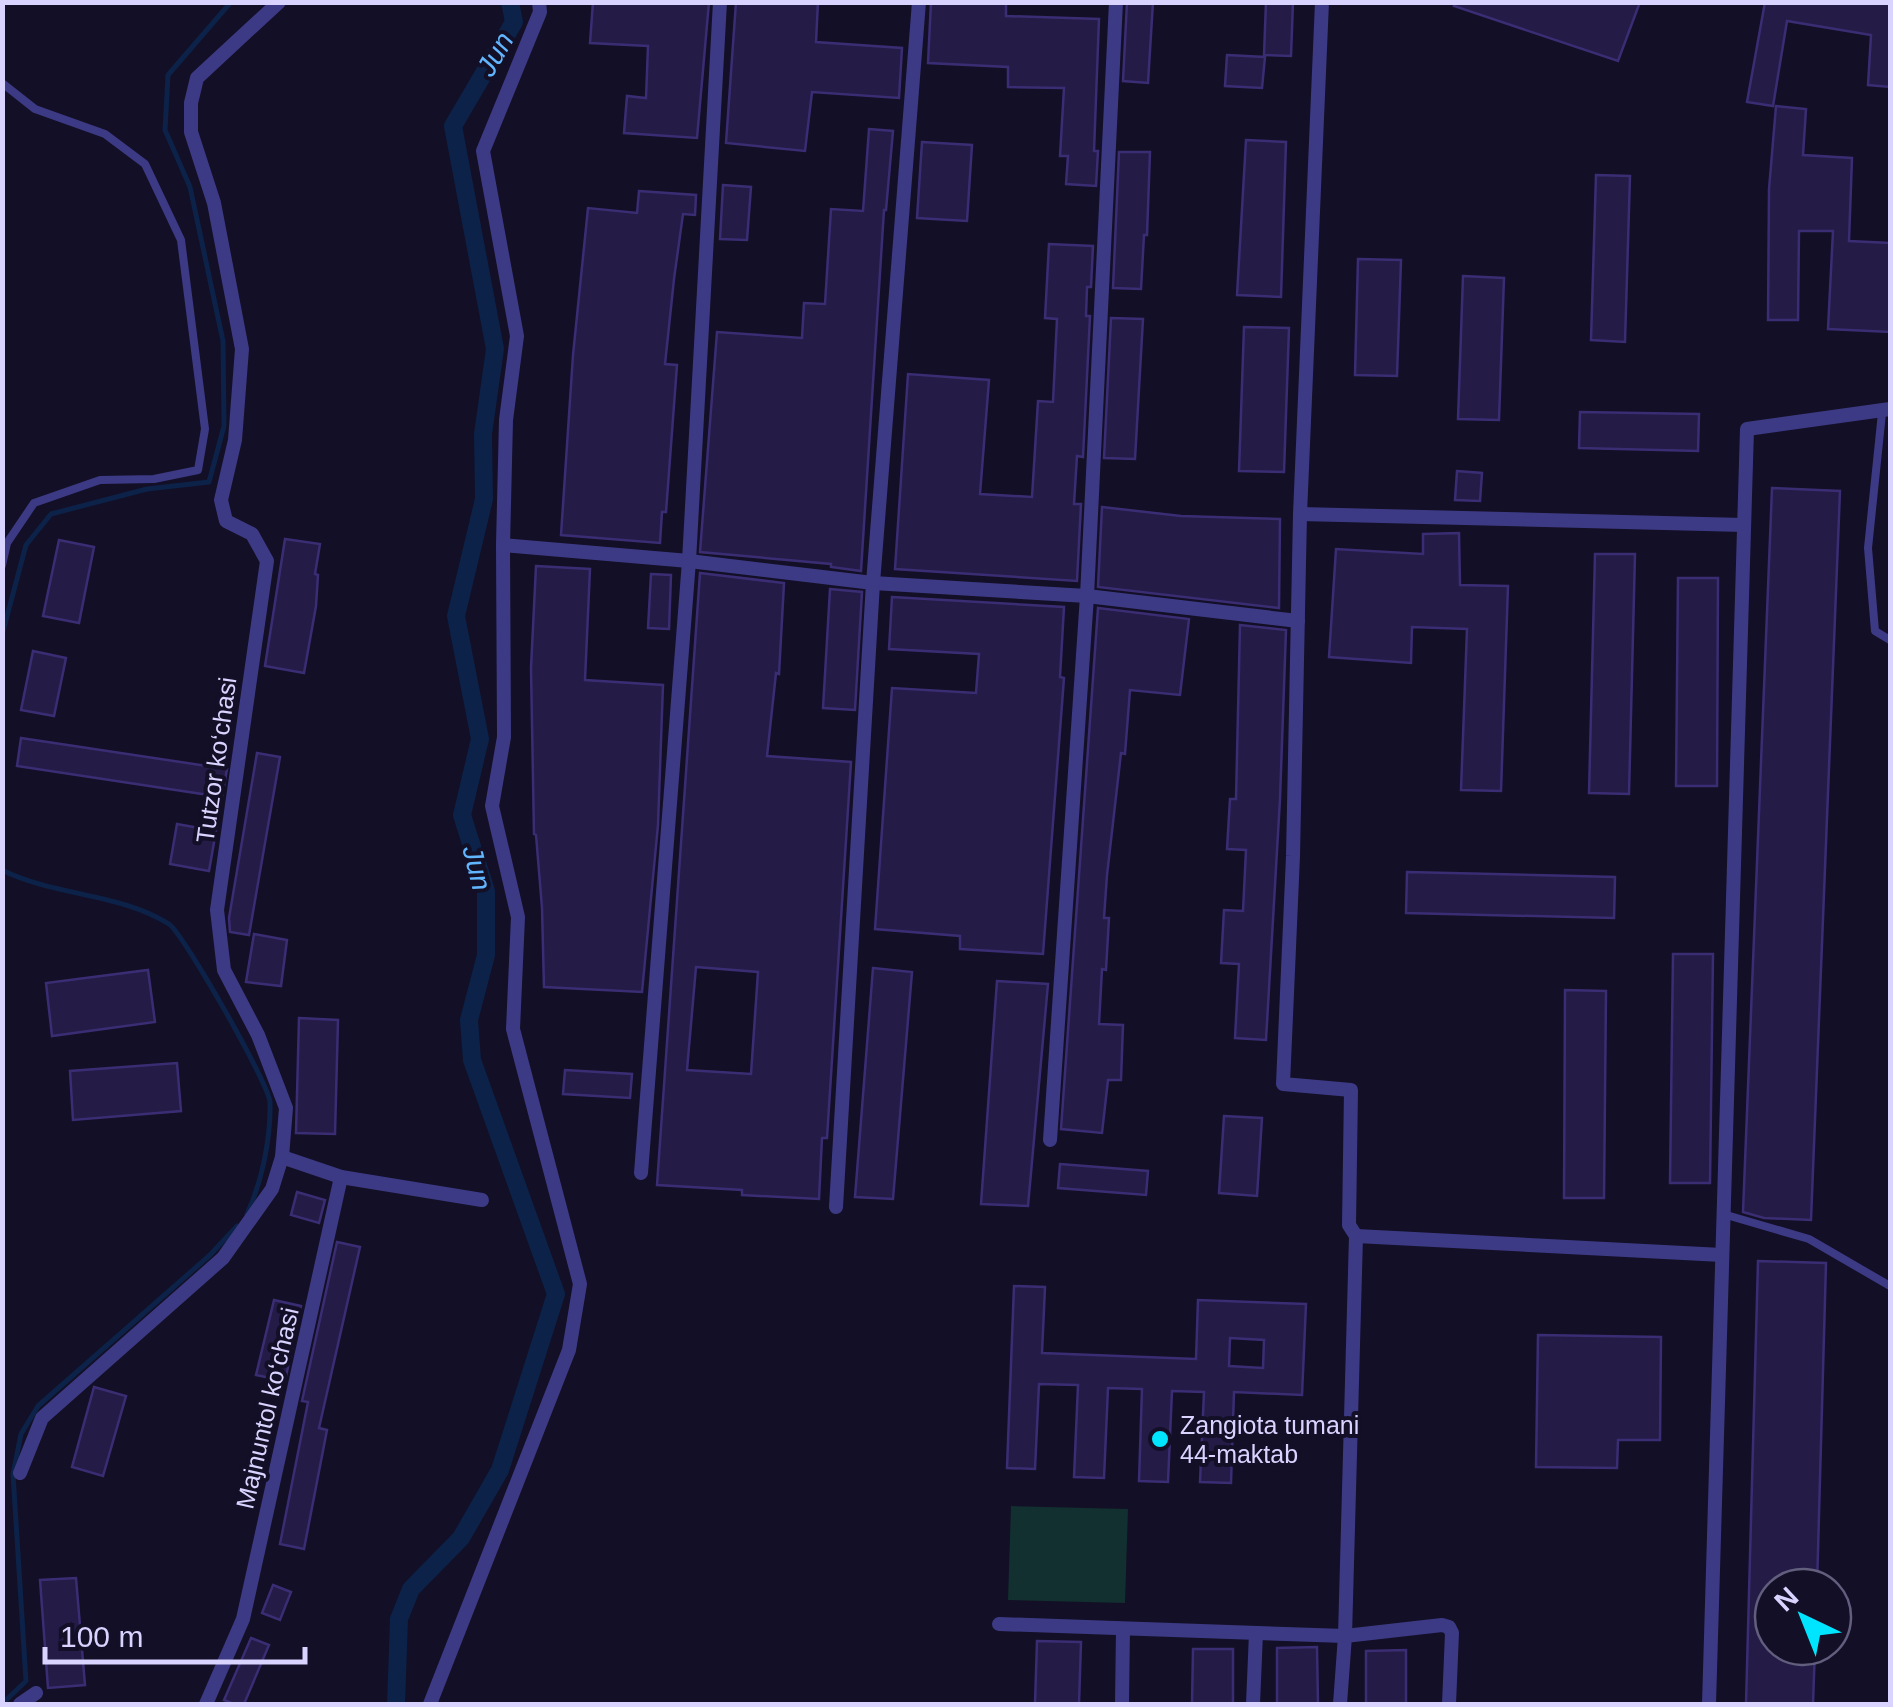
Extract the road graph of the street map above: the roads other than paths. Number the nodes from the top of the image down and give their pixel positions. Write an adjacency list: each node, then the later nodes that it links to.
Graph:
1 (279, 2): 19 (street, Tutzor ko‘chasi)
2 (540, 2): 11 (street)
3 (720, 2): 12 (street)
4 (920, 2): 14 (street)
5 (1116, 2): 15 (street)
6 (1322, 2): 9 (street)
7 (2, 82): 13 (lane)
8 (1886, 411): 10 (street); 17 (lane)
9 (1300, 514): 10 (street); 16 (street)
10 (1744, 525): 24 (street)
11 (502, 546): 12 (street); 36 (street)
12 (689, 562): 14 (street); 20 (street)
13 (2, 565)
14 (873, 584): 15 (street); 23 (street)
15 (1086, 596): 16 (street); 18 (street)
16 (1298, 621): 25 (street)
17 (1890, 640)
18 (1050, 1140)
19 (282, 1157): 21 (street); 28 (street, Tutzor ko‘chasi)
20 (641, 1173)
21 (341, 1177): 22 (street); 35 (street, Majnuntol ko‘chasi)
22 (482, 1200)
23 (836, 1207)
24 (1723, 1214): 26 (street); 27 (lane)
25 (1356, 1236): 26 (street); 32 (street)
26 (1722, 1255): 41 (street)
27 (1890, 1286)
28 (20, 1473)
29 (1000, 1624): 30 (street)
30 (1124, 1629): 31 (street); 37 (street)
31 (1256, 1633): 32 (street); 38 (street)
32 (1345, 1636): 39 (street); 40 (street)
33 (36, 1693): 34 (street)
34 (20, 1704)
35 (206, 1704)
36 (430, 1704)
37 (1122, 1704)
38 (1252, 1704)
39 (1340, 1704)
40 (1449, 1704)
41 (1709, 1704)

